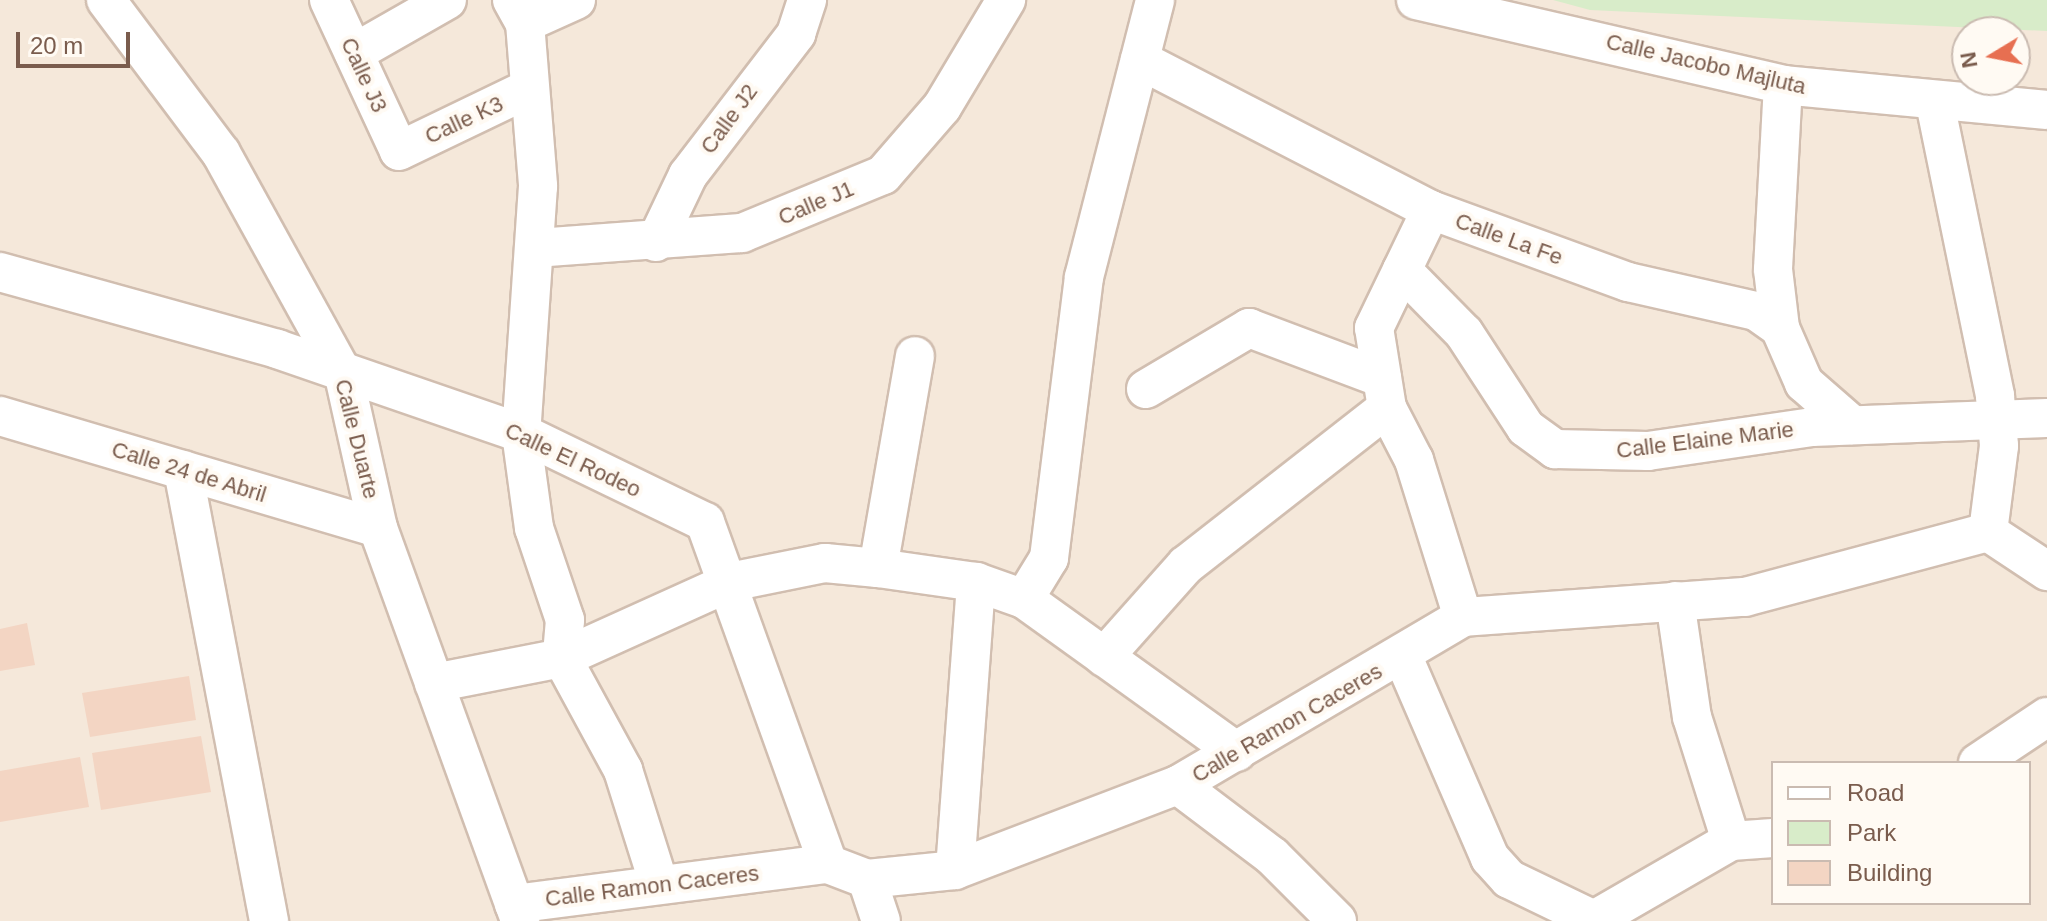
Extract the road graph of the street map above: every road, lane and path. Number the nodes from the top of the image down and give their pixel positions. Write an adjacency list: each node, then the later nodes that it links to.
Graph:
1 (106, 0): 24 (street, Calle Duarte)
2 (329, 0): 10 (street, Calle J3)
3 (447, 0): 10 (street)
4 (576, 0): 9 (street)
5 (807, 0): 18 (street, Calle J2)
6 (1006, 0): 18 (street, Calle J1)
7 (1155, 0): 11 (street)
8 (1416, 0): 12 (street, Calle Jacobo Majluta)
9 (518, 11): 13 (street)
10 (354, 53): 16 (street, Calle J3)
11 (1140, 60): 17 (street, Calle La Fe); 39 (street)
12 (1783, 85): 14 (street, Calle Jacobo Majluta); 22 (street)
13 (530, 88): 16 (street, Calle K3); 19 (street)
14 (1935, 103): 15 (street, Calle Jacobo Majluta); 28 (street)
15 (2047, 110)
16 (399, 151)
17 (1431, 210): 20 (street); 22 (street, Calle La Fe)
18 (656, 242): 19 (street, Calle J1)
19 (536, 248): 31 (street)
20 (1402, 270): 26 (street); 30 (street, Calle Elaine Marie)
21 (0, 272): 24 (street, Calle El Rodeo)
22 (1780, 328): 30 (street)
23 (915, 356): 35 (street)
24 (344, 376): 31 (street, Calle El Rodeo); 33 (street, Calle Duarte)
25 (1146, 389): 26 (street)
26 (1384, 393): 41 (street); 42 (street)
27 (0, 416): 32 (street, Calle 24 de Abril)
28 (1996, 417): 29 (street, Calle Elaine Marie); 30 (street, Calle Elaine Marie); 34 (street)
29 (2047, 418)
30 (1852, 425)
31 (521, 433): 37 (street, Calle El Rodeo); 44 (street)
32 (183, 470): 33 (street, Calle 24 de Abril); 58 (street)
33 (378, 528): 45 (street, Calle Duarte)
34 (1988, 532): 36 (street); 40 (street, Calle Ramon Caceres)
35 (878, 568): 37 (street); 38 (street)
36 (2047, 571)
37 (730, 582): 44 (street); 52 (street, Calle El Rodeo)
38 (976, 582): 39 (street); 53 (street)
39 (1024, 599): 42 (street)
40 (1675, 601): 41 (street, Calle Ramon Caceres); 51 (street)
41 (1463, 617): 43 (street, Calle Ramon Caceres)
42 (1104, 657): 47 (street)
43 (1403, 657): 47 (street, Calle Ramon Caceres); 57 (street)
44 (562, 658): 45 (street); 55 (street)
45 (434, 683): 56 (street, Calle Duarte)
46 (2047, 717): 48 (street)
47 (1237, 752): 49 (street, Calle Ramon Caceres)
48 (1981, 761)
49 (1178, 785): 53 (street, Calle Ramon Caceres); 60 (street)
50 (1771, 838): 51 (street)
51 (1731, 841): 57 (street)
52 (828, 864): 54 (street, Calle Ramon Caceres); 55 (street, Calle Ramon Caceres)
53 (955, 870): 54 (street, Calle Ramon Caceres)
54 (867, 879): 59 (street)
55 (659, 884): 56 (street, Calle Ramon Caceres)
56 (517, 913)
57 (1595, 920)
58 (269, 921)
59 (881, 921)
60 (1337, 921)

